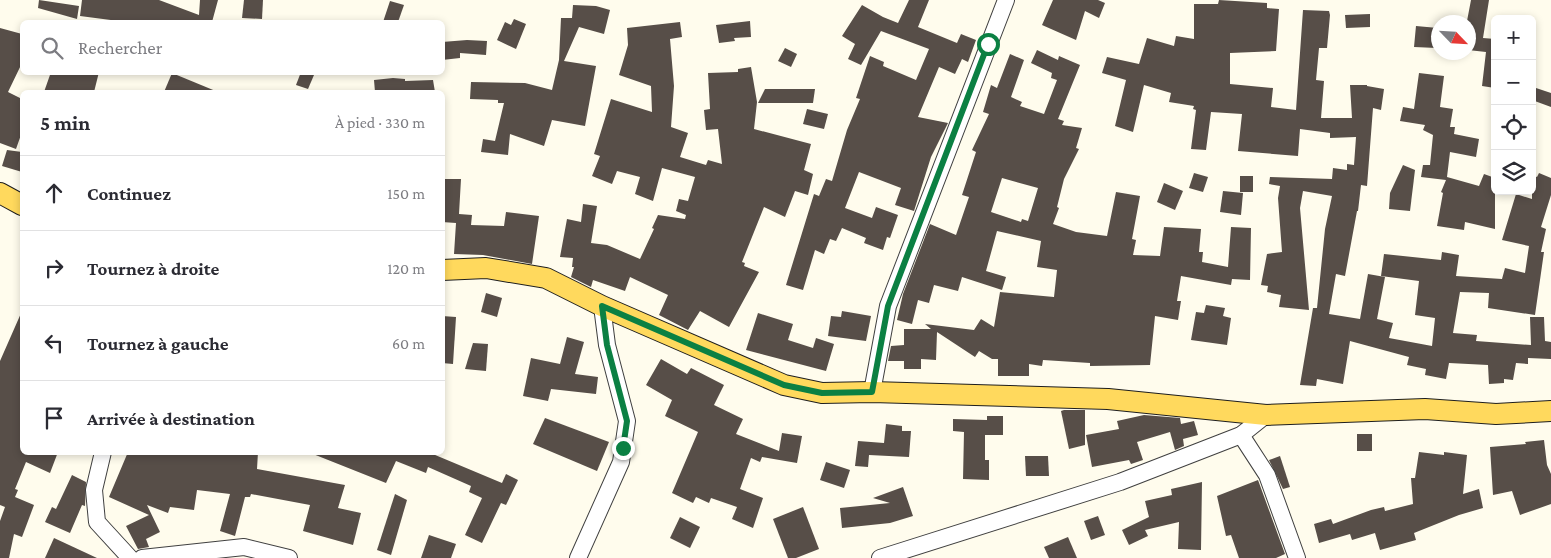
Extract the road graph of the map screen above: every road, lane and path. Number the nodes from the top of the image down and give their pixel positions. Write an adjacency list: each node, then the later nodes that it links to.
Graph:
1 (1006, 0): 6 (street)
2 (0, 193): 3 (main road)
3 (20, 204)
4 (445, 270): 5 (main road)
5 (602, 306): 6 (main road); 14 (street)
6 (872, 392): 8 (main road)
7 (1551, 411): 8 (main road)
8 (1266, 415): 9 (street)
9 (1241, 435): 15 (street); 16 (street)
10 (101, 455): 11 (street)
11 (130, 558)
12 (142, 558): 13 (street)
13 (289, 558)
14 (578, 558)
15 (880, 558)
16 (1297, 558)

